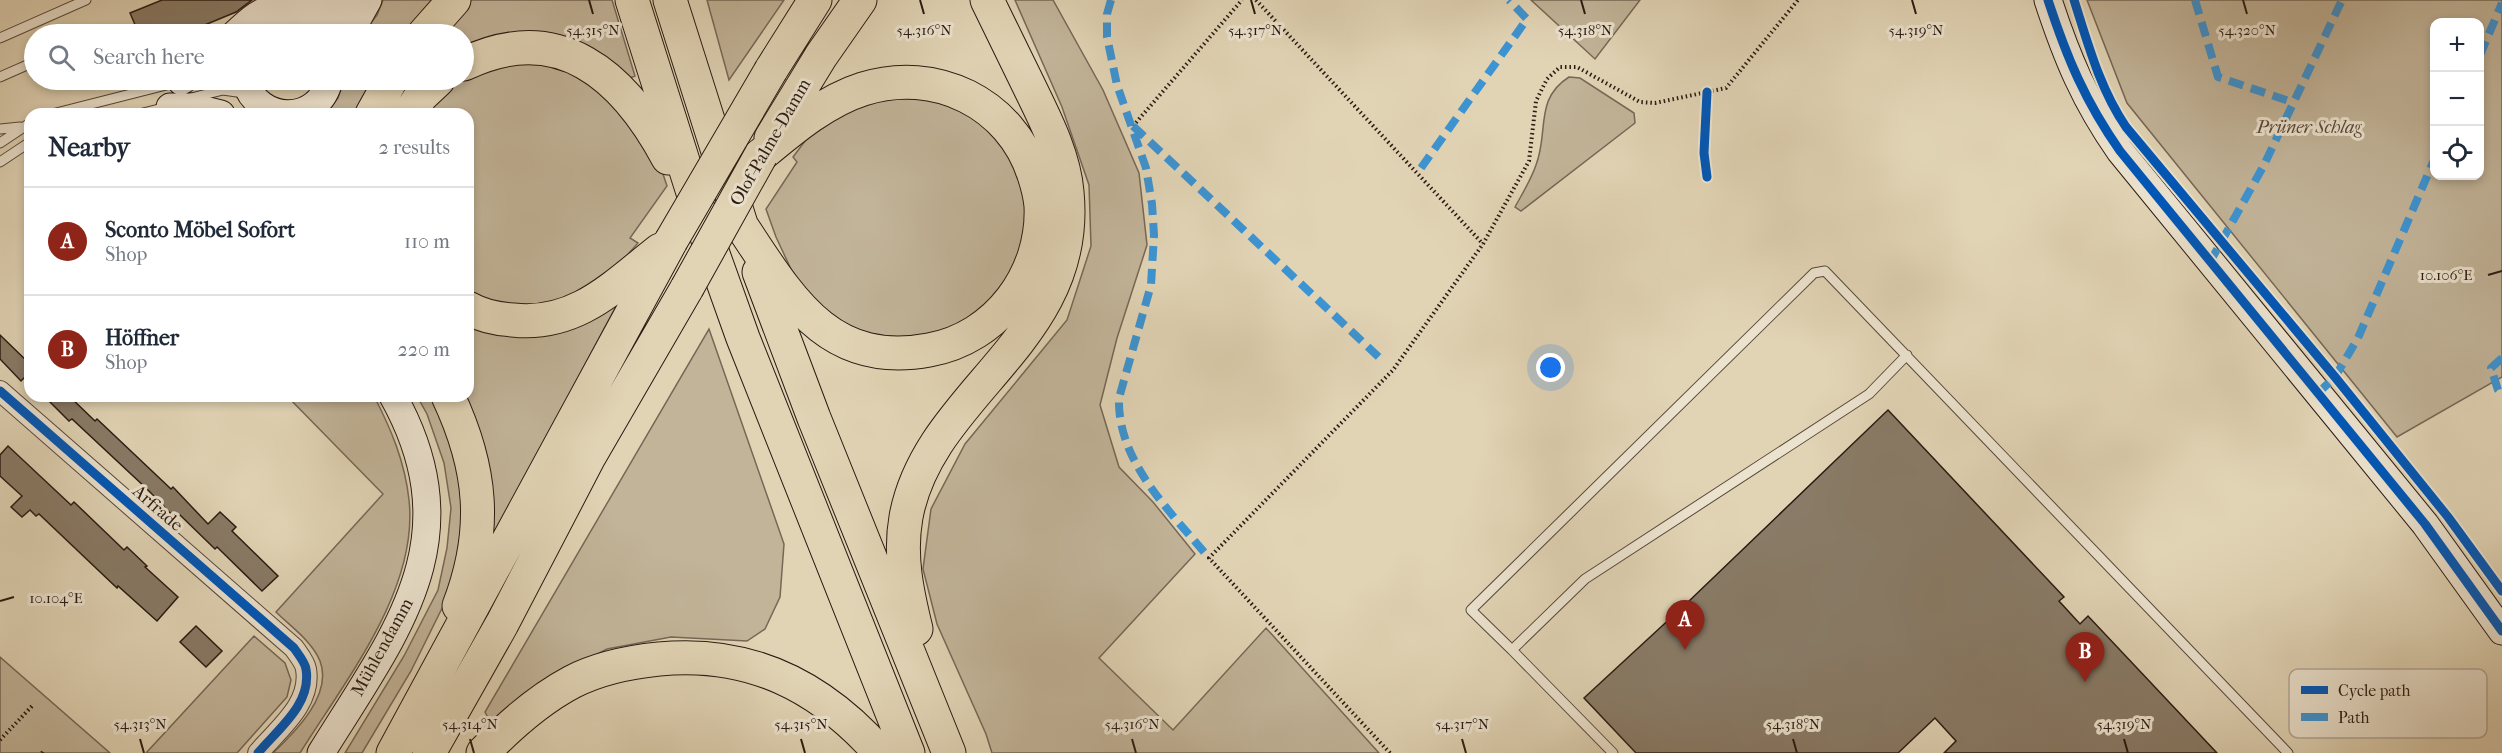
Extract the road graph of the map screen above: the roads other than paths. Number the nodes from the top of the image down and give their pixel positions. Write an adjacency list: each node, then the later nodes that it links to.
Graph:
1 (86, 0): 12 (lane)
2 (327, 0): 13 (street)
3 (347, 0): 14 (street)
4 (368, 0): 15 (street)
5 (454, 0): 16 (highway)
6 (632, 0): 48 (highway)
7 (670, 0): 47 (highway)
8 (815, 0): 49 (highway, Olof-Palme-Damm, bridge)
9 (860, 0): 40 (highway, Olof-Palme-Damm)
10 (987, 0): 58 (highway)
11 (2048, 0): 55 (street)
12 (32, 24)
13 (248, 24)
14 (318, 24)
15 (353, 24)
16 (433, 24)
17 (24, 27): 18 (lane)
18 (0, 38)
19 (474, 60): 48 (highway)
20 (24, 66): 21 (lane)
21 (0, 76)
22 (145, 90): 30 (lane)
23 (216, 90): 31 (lane)
24 (216, 90): 25 (lane)
25 (234, 90)
26 (250, 90): 36 (street)
27 (324, 90): 37 (street)
28 (385, 90): 38 (highway)
29 (427, 90): 39 (highway)
30 (87, 105): 32 (lane); 33 (lane)
31 (170, 107): 34 (lane); 35 (street)
32 (75, 108)
33 (84, 108)
34 (166, 108)
35 (197, 108)
36 (267, 108)
37 (312, 108)
38 (375, 108)
39 (413, 108)
40 (787, 123): 47 (highway); 62 (highway, Olof-Palme-Damm, bridge)
41 (24, 125): 43 (lane)
42 (24, 127): 44 (lane)
43 (0, 129)
44 (0, 143)
45 (24, 146): 46 (lane)
46 (0, 162)
47 (741, 225): 58 (highway)
48 (708, 240): 65 (highway)
49 (671, 242): 50 (highway); 57 (highway, Olof-Palme-Damm)
50 (474, 310)
51 (1907, 356): 56 (lane); 56 (lane); 67 (lane)
52 (0, 391): 59 (street, Arfrade)
53 (396, 402): 60 (street, Mühlendamm)
54 (451, 402): 57 (highway)
55 (2502, 631)
56 (1512, 650): 66 (lane)
57 (419, 707): 61 (highway)
58 (945, 740)
59 (258, 753)
60 (321, 753)
61 (393, 753)
62 (429, 753)
63 (483, 753): 64 (highway)
64 (880, 753)
65 (908, 753)
66 (1613, 753)
67 (2288, 753)

